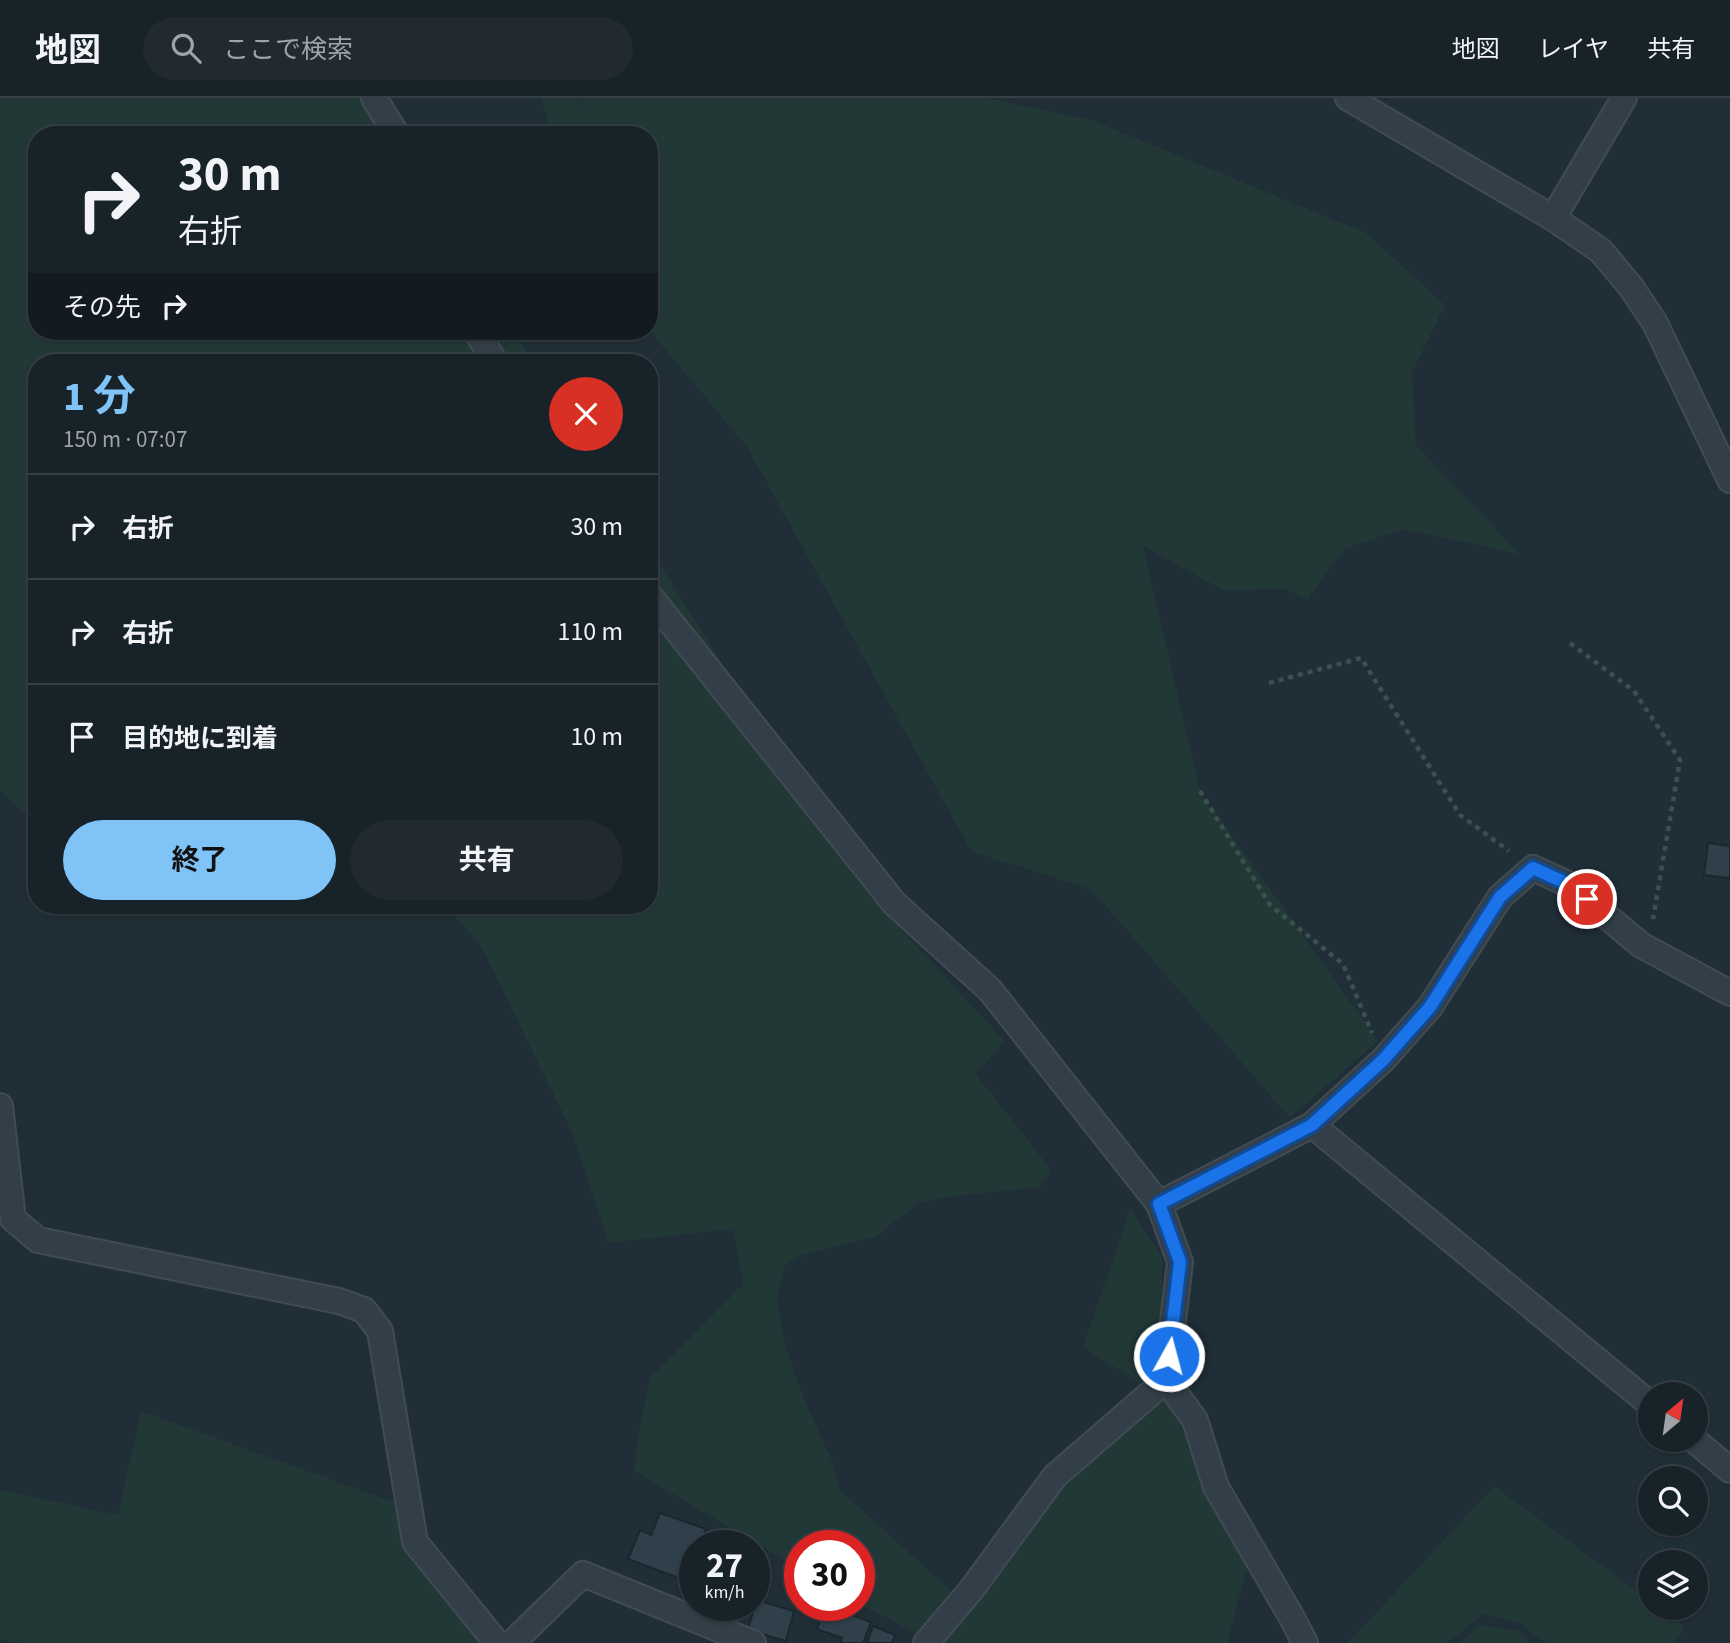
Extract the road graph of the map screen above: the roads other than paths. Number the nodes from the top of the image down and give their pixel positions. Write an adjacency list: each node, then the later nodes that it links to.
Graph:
1 (374, 98): 4 (street)
2 (1348, 98): 5 (street)
3 (1624, 98): 5 (street)
4 (391, 126)
5 (1553, 218): 6 (street)
6 (1730, 480)
7 (658, 606): 11 (street)
8 (1730, 993): 10 (street)
9 (0, 1106): 16 (street)
10 (1312, 1125): 11 (street); 13 (street)
11 (1159, 1204): 12 (street)
12 (1166, 1380): 19 (street); 20 (street)
13 (1638, 1394)
14 (1708, 1452): 15 (street)
15 (1730, 1470)
16 (497, 1643)
17 (512, 1643): 18 (street)
18 (753, 1643)
19 (926, 1643)
20 (1304, 1643)

